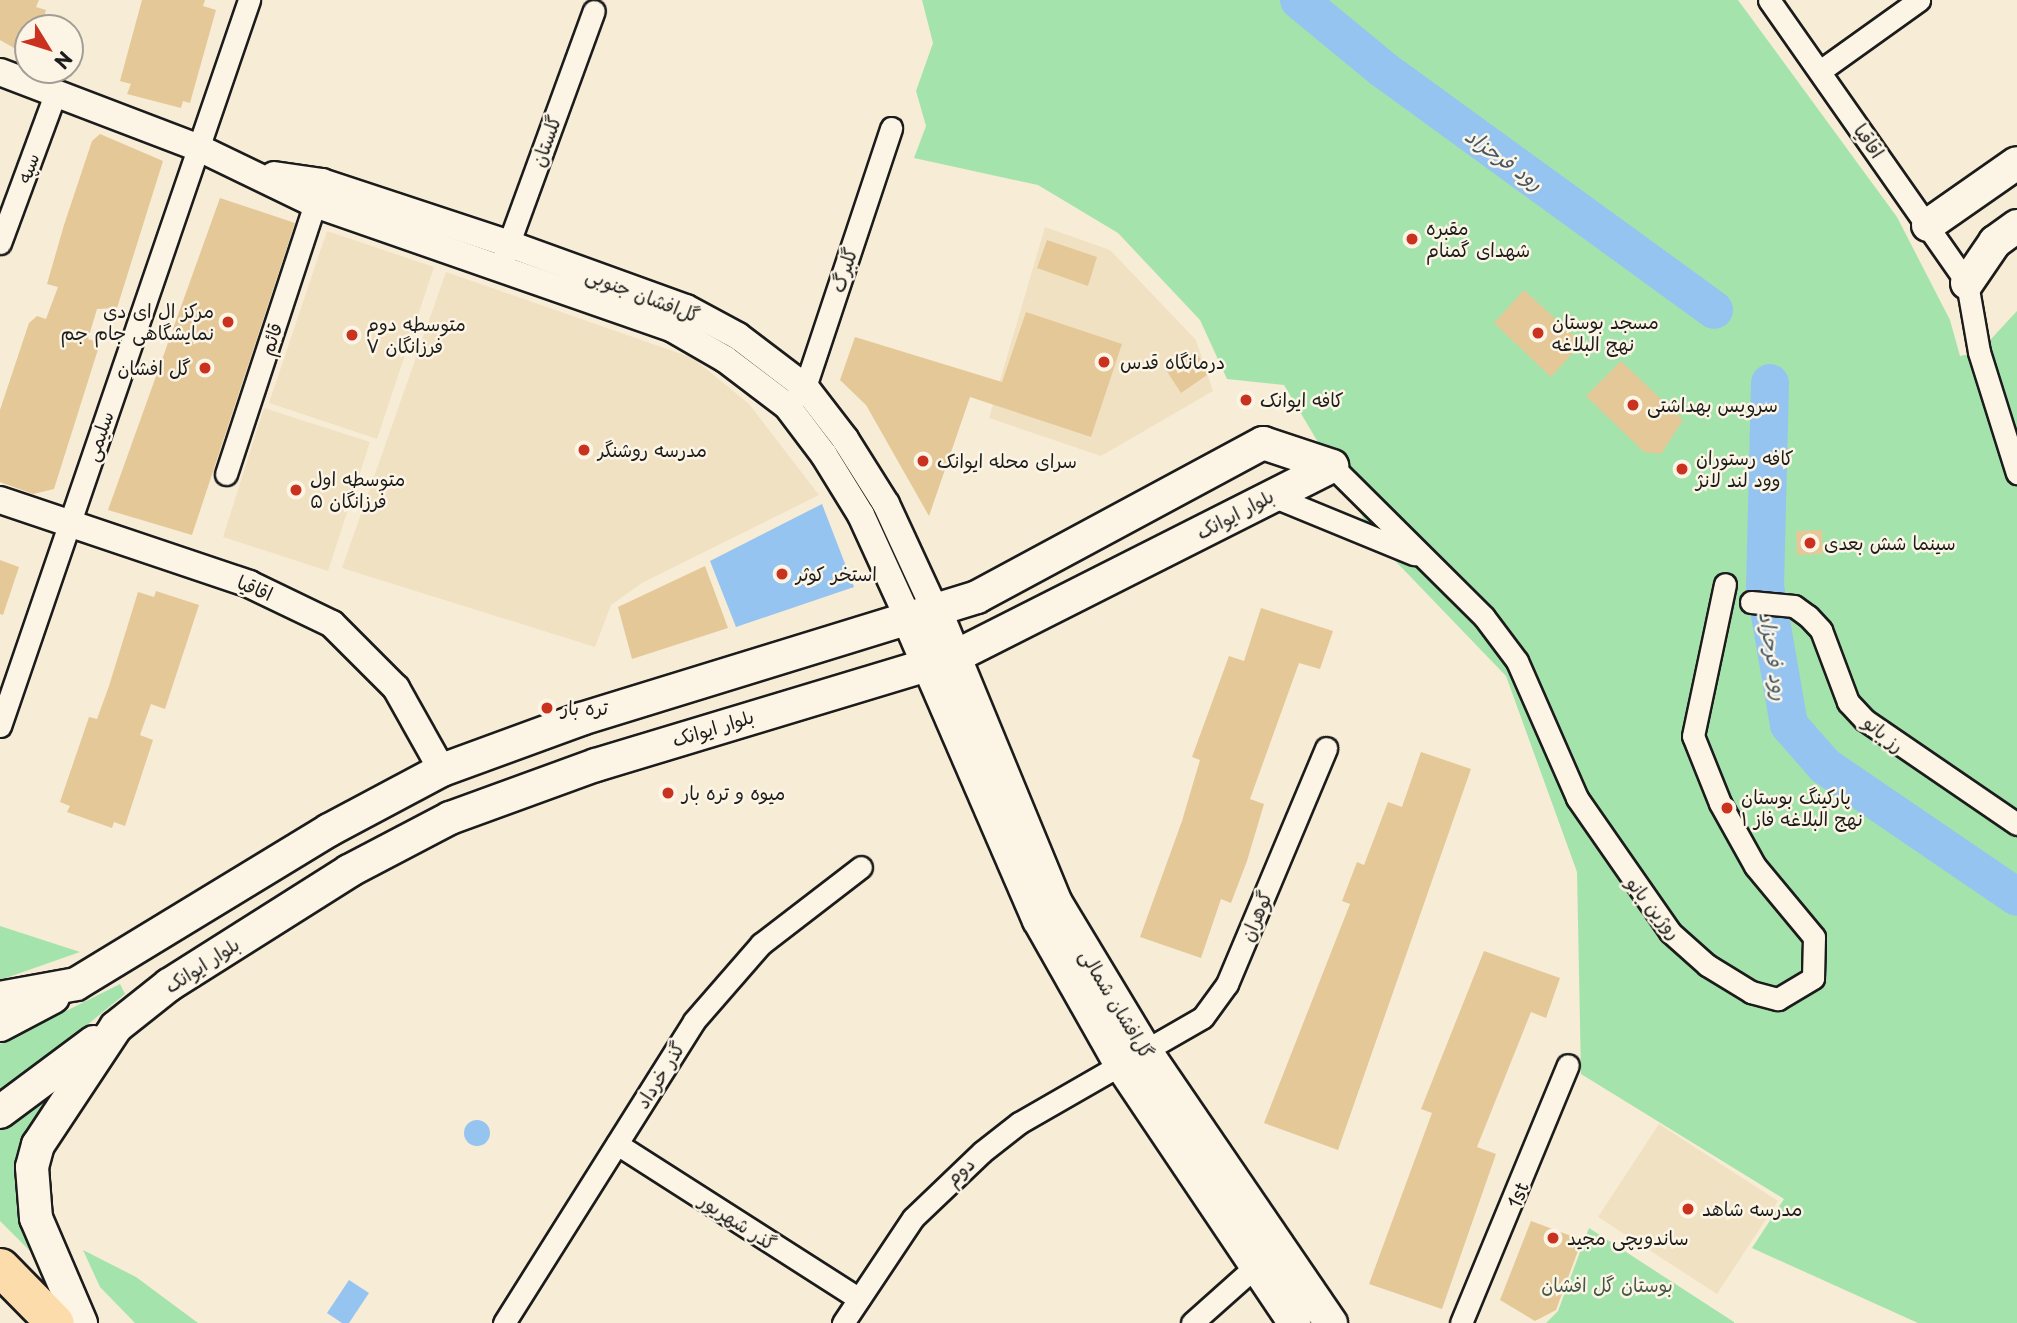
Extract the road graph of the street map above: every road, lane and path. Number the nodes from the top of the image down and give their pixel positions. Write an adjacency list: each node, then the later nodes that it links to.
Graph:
1 (249, 0): 9 (street, سلیمی)
2 (1769, 0): 5 (street, اقاقیا)
3 (1919, 0): 5 (street)
4 (594, 11): 16 (street, گلستان)
5 (1819, 71): 13 (street, اقاقیا)
6 (0, 72): 7 (street, گل‌افشان جنوبی)
7 (55, 92): 9 (street, گل‌افشان جنوبی); 15 (street, سپه)
8 (891, 128): 19 (street, گلبرگ)
9 (199, 148): 11 (street, گل‌افشان جنوبی); 25 (street, سلیمی)
10 (2017, 163): 13 (main road)
11 (256, 173): 12 (street, گل‌افشان جنوبی); 16 (street, گل‌افشان جنوبی)
12 (315, 204): 17 (street, گل‌افشان جنوبی); 22 (street, قائم)
13 (1928, 225): 18 (street, اقاقیا)
14 (2006, 234): 18 (main road)
15 (0, 243)
16 (509, 244): 17 (street, گلستان); 19 (street, گل‌افشان جنوبی)
17 (498, 270): 19 (street, گل‌افشان جنوبی)
18 (1967, 283): 21 (street)
19 (796, 397): 29 (street, گل‌افشان جنوبی)
20 (1332, 466): 23 (main road, بلوار ایوانک); 26 (street); 29 (main road)
21 (2017, 473)
22 (226, 474)
23 (1270, 495): 26 (street); 30 (main road, بلوار ایوانک)
24 (0, 500): 25 (street, اقاقیا)
25 (69, 522): 31 (street, سلیمی); 33 (street, اقاقیا)
26 (1423, 557): 27 (street, روژین بانو)
27 (1725, 584)
28 (1751, 602): 34 (street, رز بانو)
29 (922, 616): 30 (main road, گل‌افشان شمالی); 33 (main road)
30 (942, 660): 39 (main road, بلوار ایوانک); 40 (main road, گل‌افشان شمالی)
31 (0, 726)
32 (1326, 748): 40 (street, گوهران)
33 (442, 770): 36 (main road)
34 (2017, 824)
35 (861, 867): 43 (street, گذر خرداد)
36 (76, 984): 37 (main road); 38 (main road)
37 (0, 998)
38 (0, 1025)
39 (116, 1027): 42 (main road); 48 (main road, بلوار ایوانک)
40 (1132, 1056): 44 (main road, گل‌افشان شمالی); 46 (street, دوم)
41 (1568, 1065): 54 (street, 1st)
42 (0, 1112)
43 (617, 1144): 46 (street, گذر شهریور); 49 (street, گذر خرداد)
44 (1266, 1258): 51 (street); 52 (main road, گل‌افشان شمالی); 53 (main road, گل‌افشان شمالی)
45 (0, 1267): 47 (highway)
46 (859, 1299): 50 (street, دوم)
47 (55, 1323)
48 (81, 1323)
49 (504, 1323)
50 (843, 1323)
51 (1192, 1323)
52 (1295, 1323)
53 (1331, 1323)
54 (1461, 1323)

